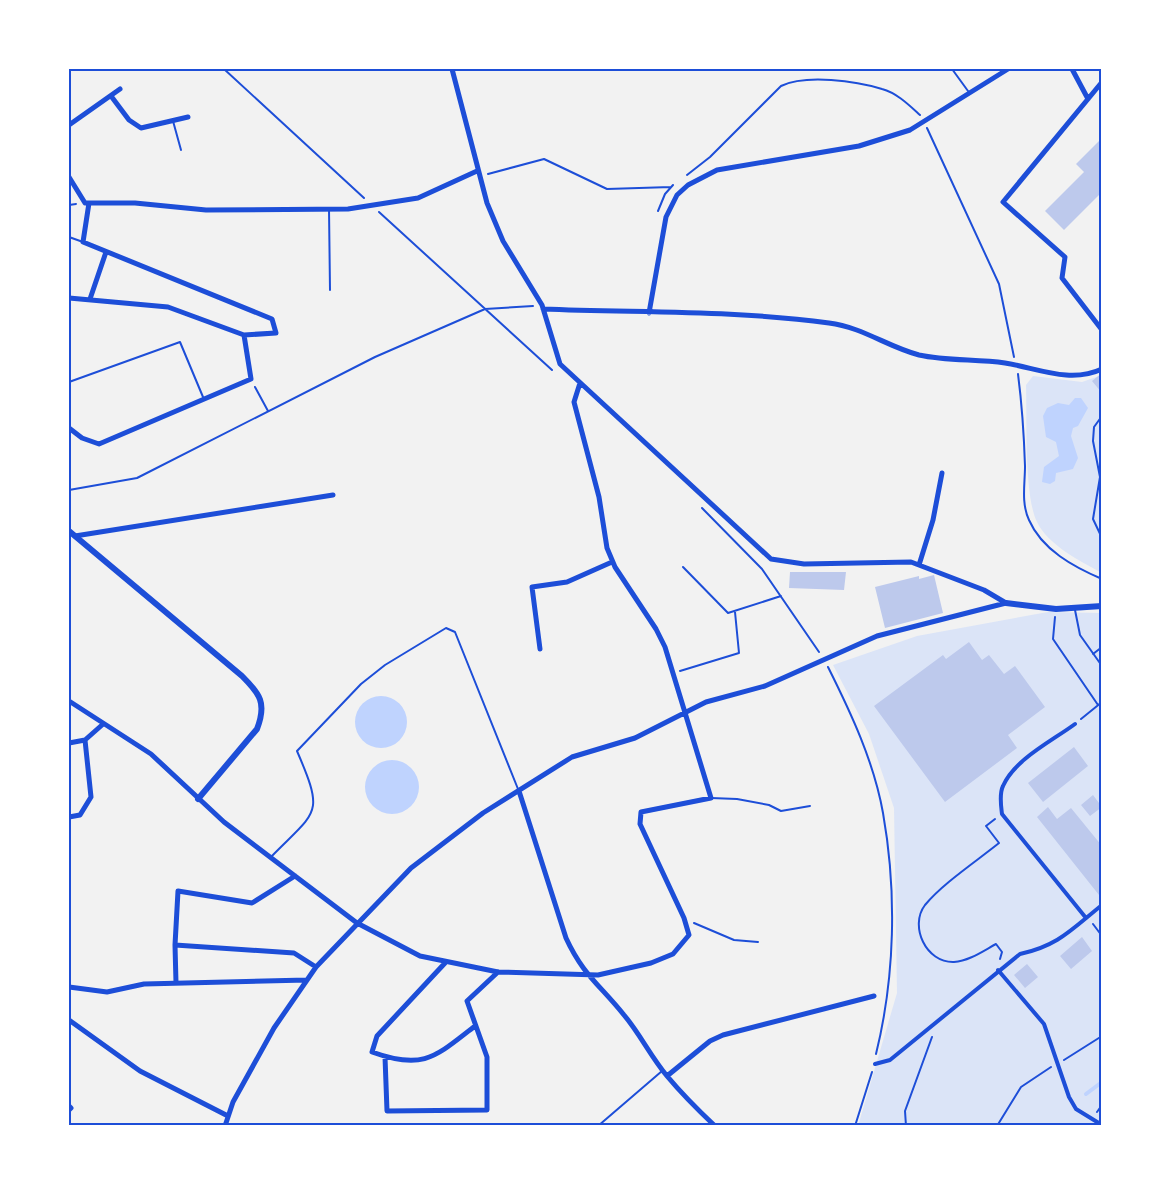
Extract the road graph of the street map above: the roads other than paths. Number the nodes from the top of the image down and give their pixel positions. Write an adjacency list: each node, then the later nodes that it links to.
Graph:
1 (452, 69): 14 (street)
2 (952, 69): 7 (lane)
3 (1008, 69): 7 (street)
4 (1072, 69): 9 (street)
5 (1102, 82): 9 (street)
6 (120, 89): 8 (street)
7 (969, 93): 25 (street)
8 (111, 96): 11 (street); 12 (street)
9 (1088, 99): 26 (street)
10 (188, 117): 11 (street)
11 (173, 120): 13 (lane)
12 (69, 125)
13 (181, 150)
14 (478, 174): 17 (street); 24 (street)
15 (69, 177): 16 (street)
16 (88, 203): 17 (street); 19 (street)
17 (329, 208): 21 (lane)
18 (69, 237): 19 (lane)
19 (82, 242): 20 (street)
20 (106, 252): 23 (street); 27 (street)
21 (330, 290)
22 (69, 298): 23 (street)
23 (90, 299): 27 (street)
24 (542, 307): 25 (street); 30 (street)
25 (649, 313): 28 (street)
26 (1102, 330)
27 (244, 335): 31 (street)
28 (1102, 369)
29 (69, 382): 31 (lane)
30 (580, 383): 36 (street); 37 (street)
31 (205, 401): 32 (street)
32 (69, 428)
33 (942, 472): 37 (street)
34 (333, 495): 35 (street)
35 (72, 533): 53 (street)
36 (612, 562): 42 (street); 46 (street)
37 (919, 565): 38 (street)
38 (1006, 603): 40 (street); 46 (street)
39 (1102, 606): 40 (street)
40 (1075, 609): 43 (lane)
41 (1102, 647): 43 (lane)
42 (540, 649)
43 (1093, 654): 44 (lane)
44 (1102, 666)
45 (69, 701): 48 (street)
46 (685, 712): 51 (street); 52 (street)
47 (1074, 724): 59 (street)
48 (102, 725): 49 (street); 53 (street)
49 (85, 740): 50 (street); 55 (street)
50 (69, 743)
51 (519, 791): 56 (lane); 60 (street); 66 (street)
52 (711, 798): 54 (lane); 66 (street)
53 (198, 799): 56 (street)
54 (810, 806)
55 (69, 817)
56 (271, 857): 57 (street)
57 (295, 876): 60 (street); 61 (street)
58 (1102, 905): 59 (street)
59 (1086, 918): 64 (street)
60 (357, 923): 62 (street); 63 (street)
61 (175, 945): 63 (street); 68 (street)
62 (445, 963): 65 (street); 73 (street)
63 (316, 967): 67 (street)
64 (998, 970): 74 (street); 77 (street)
65 (498, 972): 66 (street); 72 (street)
66 (586, 975): 75 (street)
67 (306, 980): 68 (street); 76 (street)
68 (176, 983): 69 (street)
69 (69, 987)
70 (874, 996): 75 (street)
71 (70, 1024): 76 (street)
72 (475, 1026): 73 (street); 73 (street)
73 (386, 1057)
74 (874, 1065)
75 (665, 1073): 79 (lane); 80 (street)
76 (228, 1116): 78 (street)
77 (1102, 1125)
78 (225, 1126)
79 (598, 1126)
80 (715, 1126)

